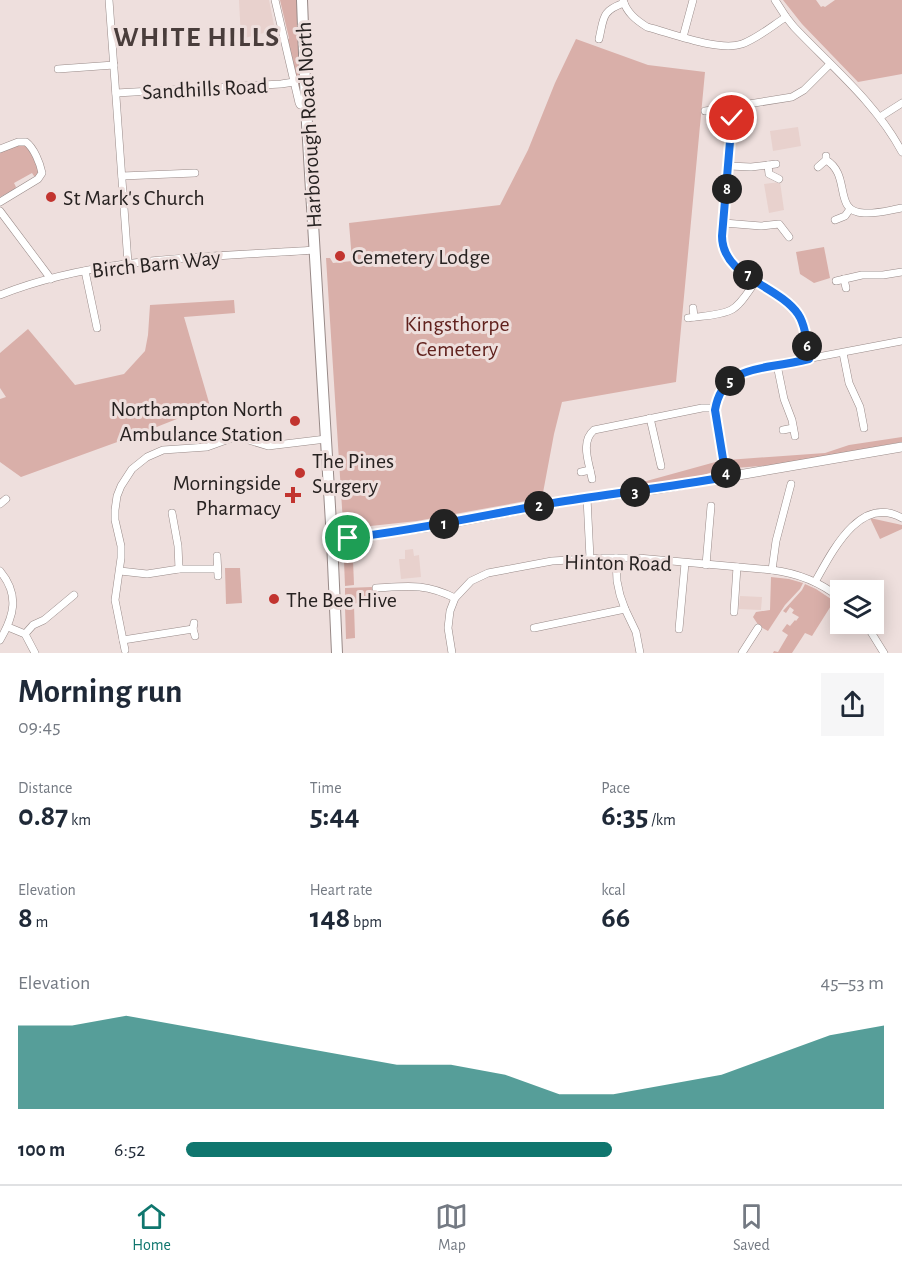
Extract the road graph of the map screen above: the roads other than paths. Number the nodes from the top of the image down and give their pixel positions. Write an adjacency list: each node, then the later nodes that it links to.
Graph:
1 (110, 0): 11 (street)
2 (275, 0): 13 (street)
3 (302, 0): 16 (highway, Harborough Road North)
4 (693, 0): 8 (street)
5 (775, 0): 7 (street)
6 (624, 2): 8 (street); 9 (street)
7 (786, 16): 8 (street); 10 (street)
8 (683, 37)
9 (599, 39)
10 (830, 64): 17 (street); 19 (street)
11 (114, 65): 12 (street); 14 (street)
12 (58, 69)
13 (294, 82): 14 (street, Sandhills Road); 16 (street)
14 (116, 93): 25 (street)
15 (902, 103): 19 (street)
16 (306, 106): 34 (highway, Harborough Road North)
17 (731, 107): 18 (street); 22 (street)
18 (705, 111)
19 (880, 117): 21 (street)
20 (0, 149): 27 (street)
21 (902, 152)
22 (729, 166): 26 (street); 32 (street)
23 (818, 167): 29 (street)
24 (195, 172): 25 (street)
25 (122, 176): 35 (street)
26 (778, 179)
27 (0, 202)
28 (902, 208): 29 (street)
29 (850, 209): 31 (street)
30 (0, 211): 38 (street)
31 (835, 220)
32 (724, 223): 33 (street); 39 (street)
33 (789, 237)
34 (315, 250): 35 (street, Birch Barn Way); 54 (highway, Harborough Road North)
35 (128, 263): 36 (street, Birch Barn Way)
36 (85, 271): 38 (street, Birch Barn Way); 43 (street)
37 (902, 272): 40 (street)
38 (51, 279): 41 (street, Birch Barn Way)
39 (756, 281): 42 (street); 46 (street)
40 (846, 288)
41 (0, 295)
42 (693, 308)
43 (97, 328)
44 (902, 342): 45 (street)
45 (843, 353): 46 (street); 50 (street)
46 (809, 359): 47 (street)
47 (777, 365): 48 (street); 51 (street)
48 (715, 408): 49 (street); 59 (street)
49 (650, 418): 56 (street); 57 (street)
50 (861, 425)
51 (794, 428): 52 (street); 53 (street)
52 (783, 430)
53 (795, 436)
54 (326, 439): 66 (highway, Harborough Road North); 76 (street)
55 (902, 447): 59 (main road)
56 (661, 466)
57 (590, 470): 58 (street); 60 (street)
58 (581, 472)
59 (726, 477): 62 (main road)
60 (592, 479)
61 (791, 484): 74 (street)
62 (587, 498): 66 (main road); 68 (street)
63 (711, 506): 71 (street)
64 (172, 513): 73 (street)
65 (902, 518): 77 (street)
66 (332, 540): 97 (highway, Harborough Road North)
67 (217, 556): 73 (street)
68 (590, 558): 69 (street, Hinton Road); 83 (street, Hinton Road)
69 (616, 558): 70 (street, Hinton Road); 85 (street)
70 (685, 563): 71 (street, Hinton Road); 90 (street)
71 (706, 565): 72 (street, Hinton Road)
72 (737, 567): 74 (street, Hinton Road); 84 (street)
73 (179, 569): 76 (street)
74 (772, 570): 77 (street, Hinton Road)
75 (0, 571): 86 (street)
76 (120, 571): 94 (street)
77 (815, 582): 80 (street, Hinton Road)
78 (387, 587): 79 (street); 82 (street); 83 (street)
79 (376, 588)
80 (830, 592)
81 (74, 595): 91 (street)
82 (388, 596)
83 (455, 598): 98 (street)
84 (726, 605)
85 (625, 609): 87 (street); 99 (street)
86 (8, 627): 91 (street); 93 (street)
87 (534, 628)
88 (758, 628): 100 (street)
89 (194, 629): 94 (street)
90 (679, 629)
91 (25, 634): 96 (street)
92 (872, 634): 101 (street)
93 (0, 640)
94 (123, 640): 95 (street)
95 (125, 650)
96 (35, 653)
97 (337, 653)
98 (452, 653)
99 (640, 653)
100 (742, 653)
101 (884, 653)

